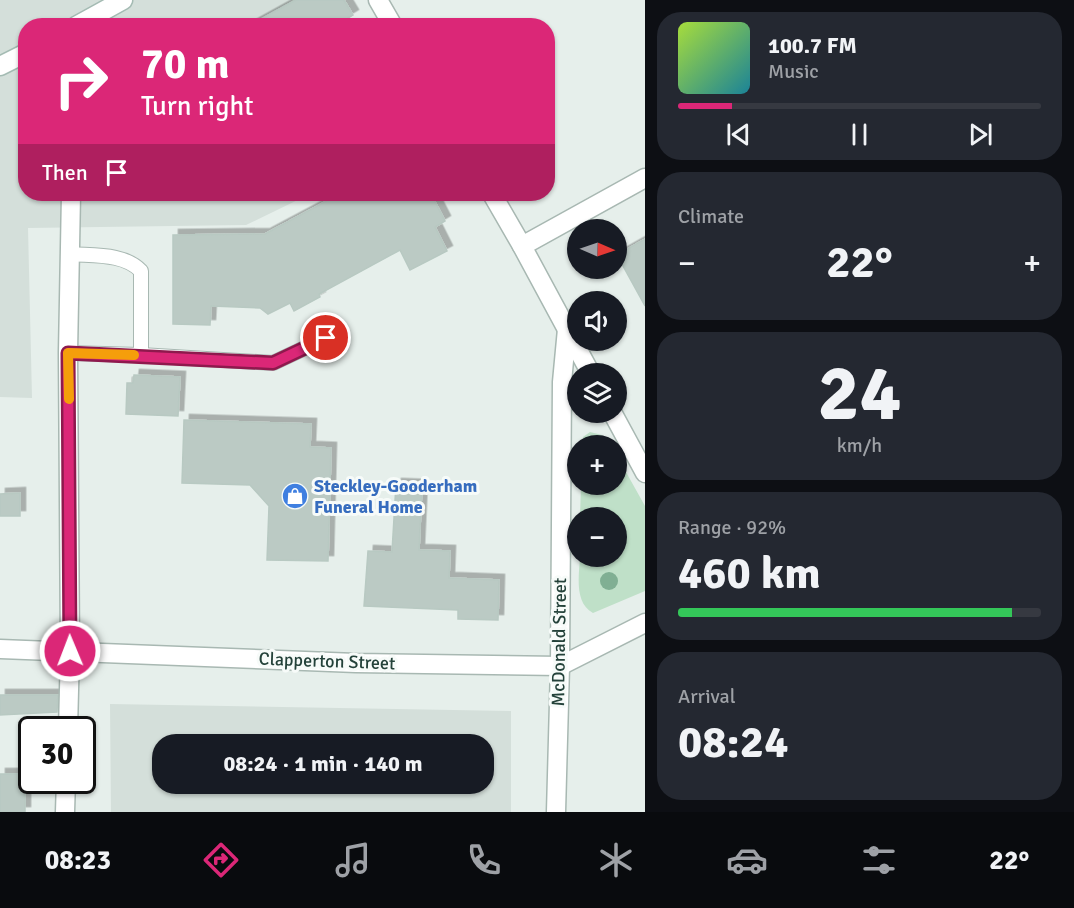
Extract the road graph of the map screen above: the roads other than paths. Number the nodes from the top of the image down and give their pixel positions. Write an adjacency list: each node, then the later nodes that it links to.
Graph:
1 (123, 0): 3 (street)
2 (378, 0): 4 (street)
3 (90, 18)
4 (388, 18)
5 (18, 56): 6 (street)
6 (0, 66)
7 (645, 178): 10 (street)
8 (71, 201): 11 (street)
9 (496, 201): 10 (street)
10 (522, 246): 12 (street)
11 (70, 254): 14 (street); 15 (lane)
12 (567, 329): 21 (street, McDonald Street)
13 (326, 338): 15 (lane)
14 (68, 353): 15 (lane); 20 (street)
15 (141, 356)
16 (618, 423): 17 (street)
17 (645, 473)
18 (645, 623): 21 (street, Clapperton Street)
19 (0, 649): 20 (street, Clapperton Street)
20 (70, 651): 21 (street, Clapperton Street); 22 (street)
21 (560, 666): 25 (street, McDonald Street)
22 (68, 716)
23 (66, 794): 24 (street)
24 (65, 812)
25 (556, 812)

